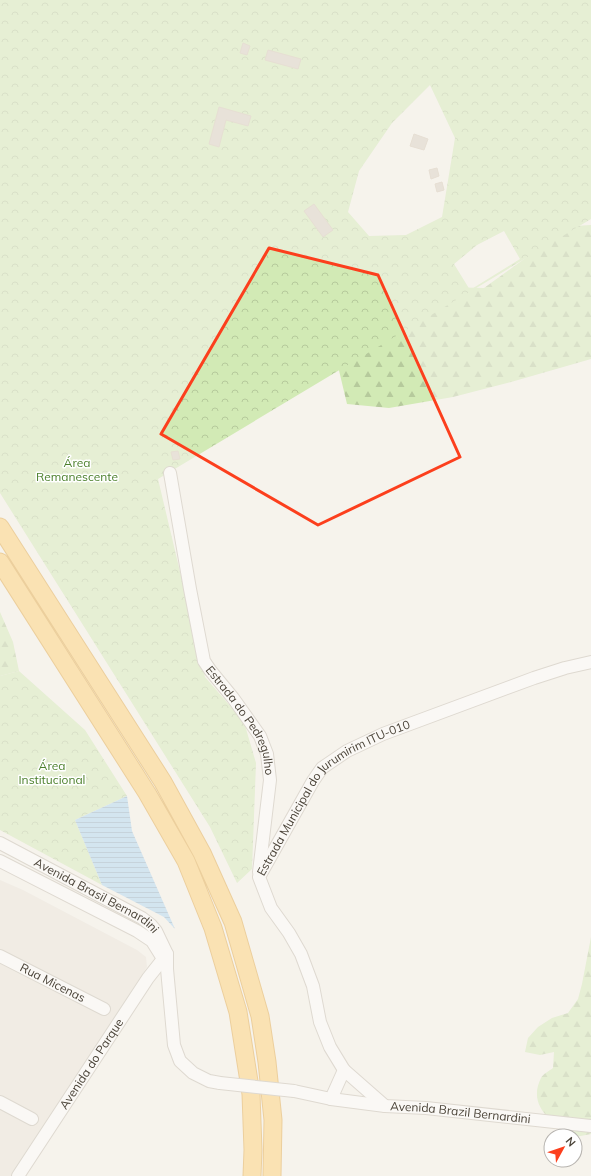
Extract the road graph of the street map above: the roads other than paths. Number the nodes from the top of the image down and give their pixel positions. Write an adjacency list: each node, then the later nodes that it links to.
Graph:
1 (170, 473): 7 (street, Estrada do Pedregulho)
2 (0, 527): 20 (highway)
3 (0, 562): 19 (highway)
4 (591, 662): 7 (street, Estrada Municipal do Jurumirim ITU-010)
5 (0, 843): 9 (street, Avenida Brasil Bernardini)
6 (0, 861): 9 (street, Avenida Brasil Bernardini)
7 (259, 877): 11 (street, Estrada Municipal do Jurumirim ITU-010)
8 (0, 956): 10 (street, Rua Micenas)
9 (166, 961): 12 (street, Avenida Brasil Bernardini, bridge); 18 (street, Avenida do Parque)
10 (104, 1010)
11 (344, 1070): 13 (street); 15 (street, Estrada Municipal do Jurumirim ITU-010)
12 (294, 1091): 13 (street, Avenida Brazil Bernardini)
13 (331, 1099): 15 (street, Avenida Brazil Bernardini)
14 (0, 1102): 16 (street)
15 (385, 1106): 17 (street, Avenida Brazil Bernardini)
16 (32, 1119)
17 (591, 1126)
18 (18, 1176)
19 (252, 1176)
20 (272, 1176)

